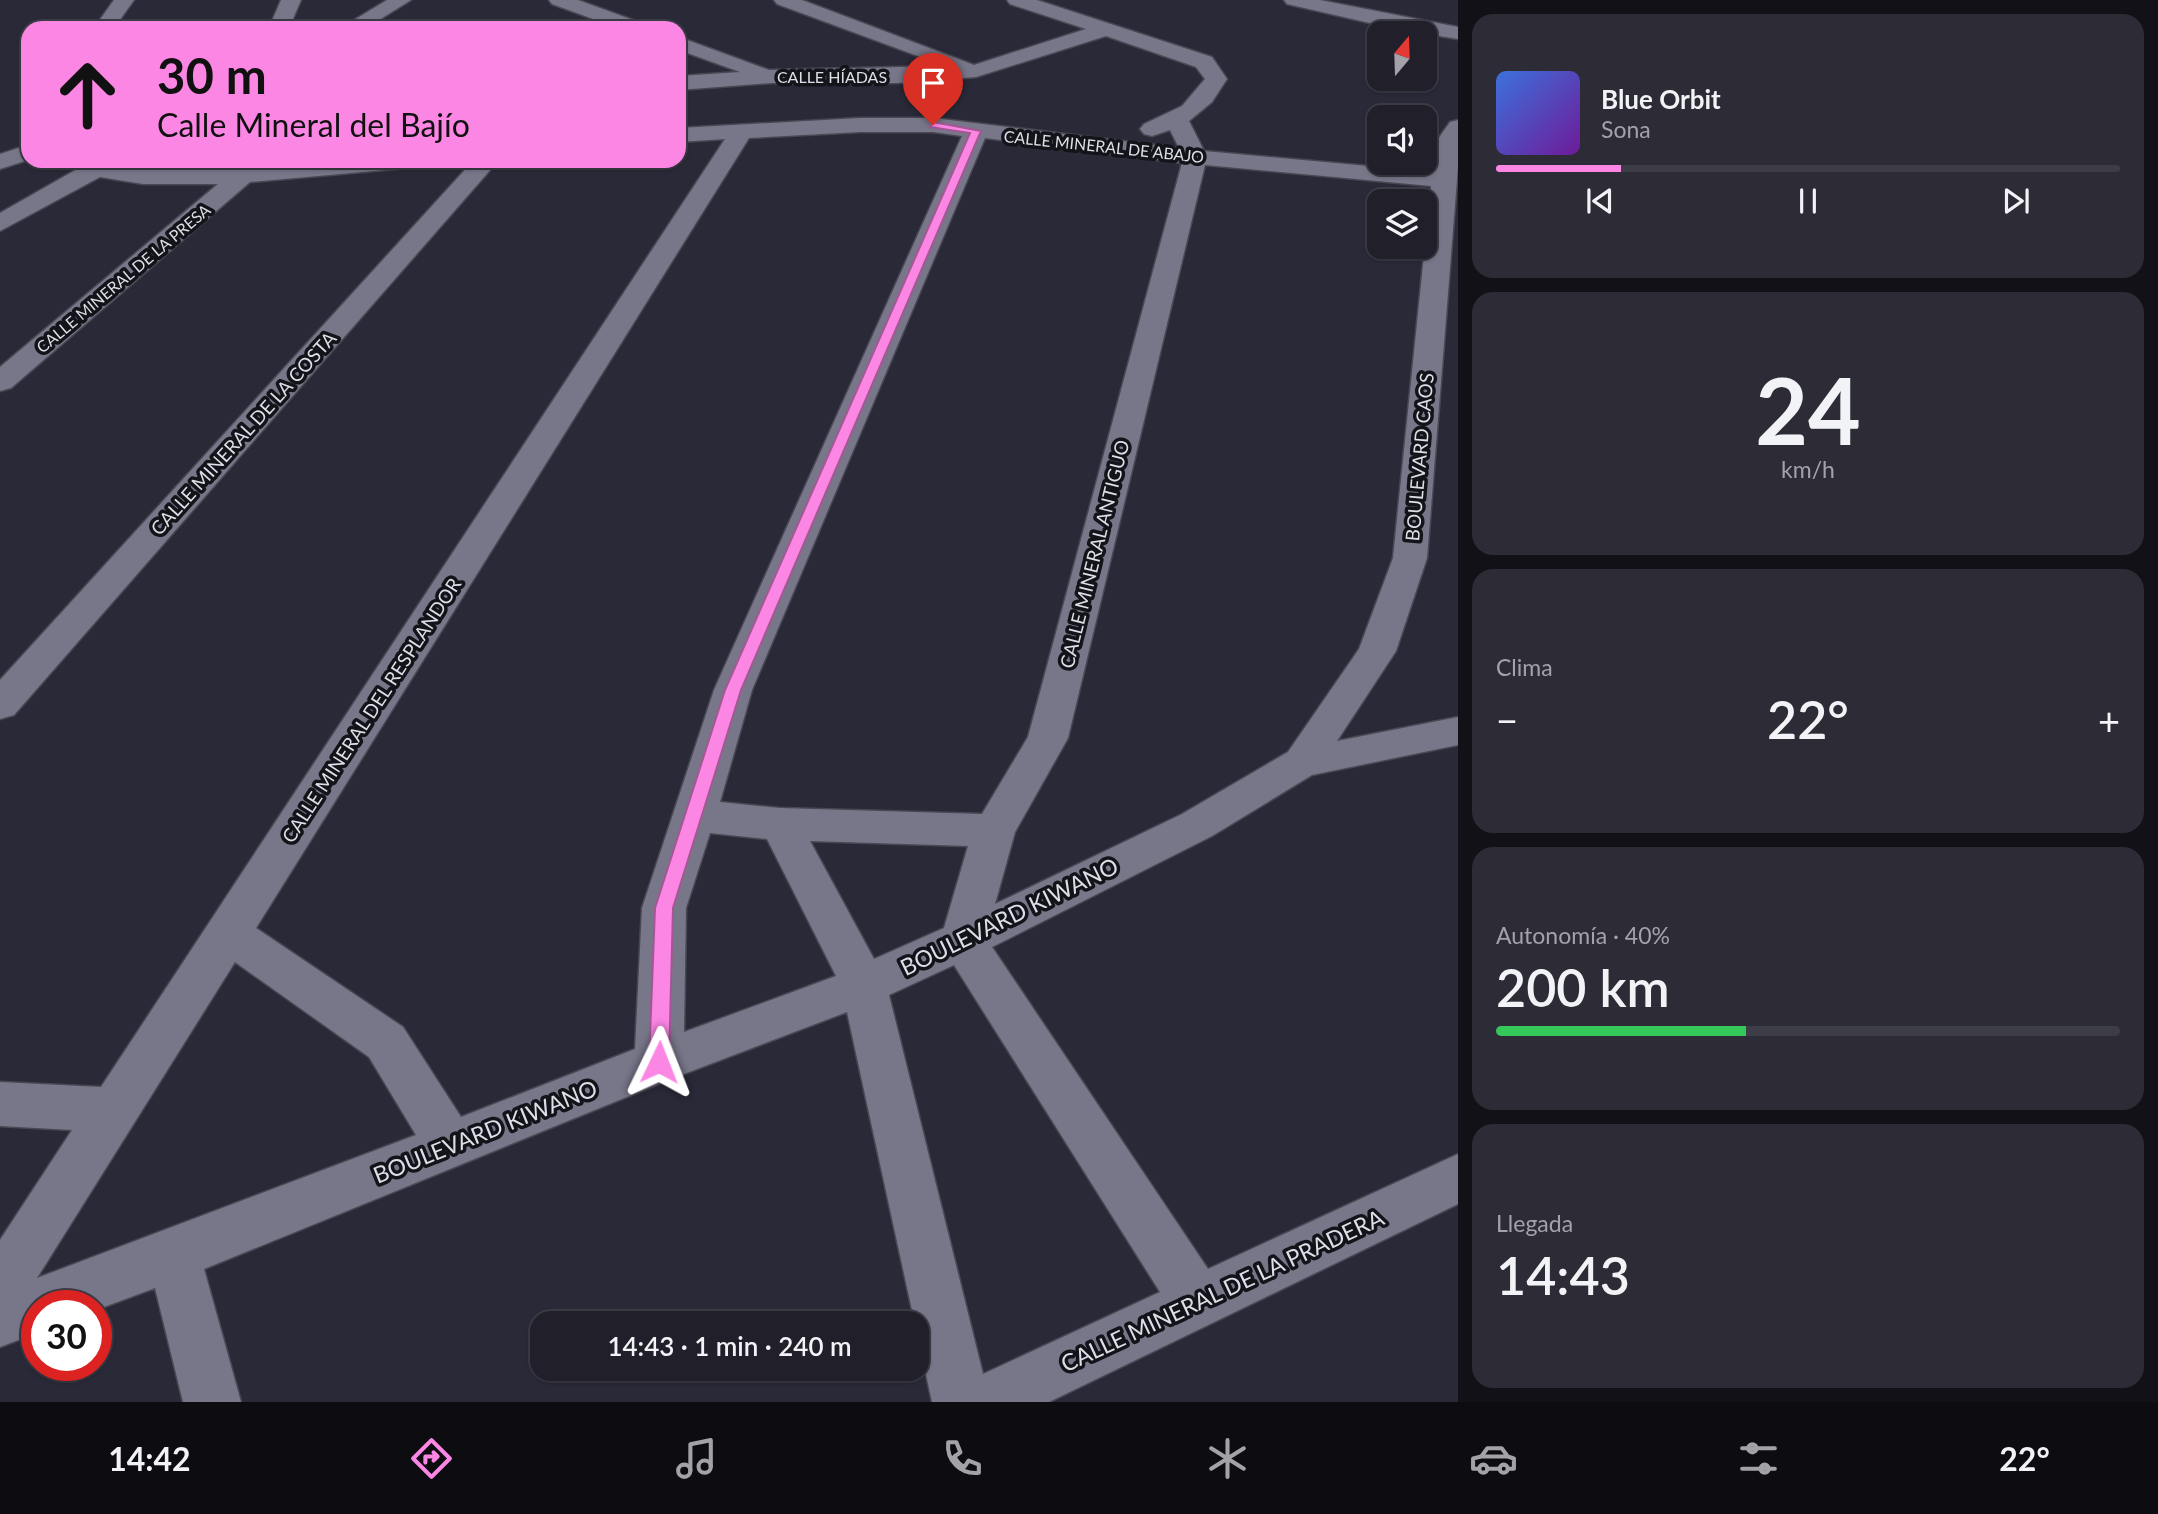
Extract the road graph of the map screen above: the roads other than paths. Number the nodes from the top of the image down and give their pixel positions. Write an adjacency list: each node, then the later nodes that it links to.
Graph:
1 (124, 0): 9 (street)
2 (290, 0): 10 (street)
3 (401, 0): 8 (street)
4 (559, 0): 13 (street)
5 (784, 0): 17 (street)
6 (1294, 0): 15 (street)
7 (1032, 2): 14 (street)
8 (380, 12): 11 (street); 12 (street)
9 (109, 21)
10 (282, 21)
11 (364, 21)
12 (398, 21)
13 (618, 21)
14 (1105, 30): 17 (street, CALLE HÍADAS); 20 (street)
15 (1458, 33)
16 (686, 45): 18 (street)
17 (976, 71): 18 (street, CALLE HÍADAS)
18 (772, 76): 19 (street, CALLE HÍADAS)
19 (686, 82)
20 (1177, 120): 26 (street); 29 (street)
21 (1458, 127): 36 (street, BOULEVARD CAOS)
22 (742, 131): 23 (street, CALLE MINERAL DE ABAJO); 24 (street, CALLE MINERAL DE ABAJO); 45 (street, CALLE MINERAL DEL RESPLANDOR)
23 (976, 131): 26 (street, CALLE MINERAL DE ABAJO); 42 (street)
24 (686, 135)
25 (21, 138): 27 (street)
26 (1093, 145): 29 (street, CALLE MINERAL DE ABAJO)
27 (0, 146)
28 (21, 154): 30 (street)
29 (1195, 156): 36 (street, CALLE MINERAL DE ABAJO); 44 (street, CALLE MINERAL ANTIGUO)
30 (0, 162)
31 (89, 168): 37 (street)
32 (113, 168): 35 (street)
33 (320, 168): 35 (street)
34 (480, 168): 39 (street, CALLE MINERAL DE LA COSTA)
35 (246, 174): 38 (street, CALLE MINERAL DE LA PRESA)
36 (1444, 180): 41 (street, BOULEVARD CAOS)
37 (0, 223)
38 (0, 382)
39 (0, 705)
40 (1458, 731): 41 (street)
41 (1302, 762): 46 (street, BOULEVARD KIWANO)
42 (695, 816): 43 (street); 48 (street)
43 (780, 824): 44 (street); 47 (street)
44 (994, 831): 46 (street, CALLE MINERAL ANTIGUO)
45 (228, 933): 50 (street, CALLE MINERAL DEL RESPLANDOR); 51 (street)
46 (963, 940): 47 (street, BOULEVARD KIWANO); 55 (street)
47 (864, 985): 48 (street, BOULEVARD KIWANO); 58 (street)
48 (659, 1062): 51 (street, BOULEVARD KIWANO)
49 (0, 1104): 50 (street)
50 (114, 1110): 54 (street, CALLE MINERAL DEL RESPLANDOR)
51 (450, 1145): 53 (street, BOULEVARD KIWANO)
52 (1458, 1178): 55 (street, CALLE MINERAL DE LA PRADERA)
53 (173, 1255): 56 (street, BOULEVARD KIWANO); 57 (street)
54 (0, 1288)
55 (1198, 1302): 59 (street, CALLE MINERAL DE LA PRADERA)
56 (0, 1319)
57 (212, 1402)
58 (961, 1402)
59 (987, 1402)

